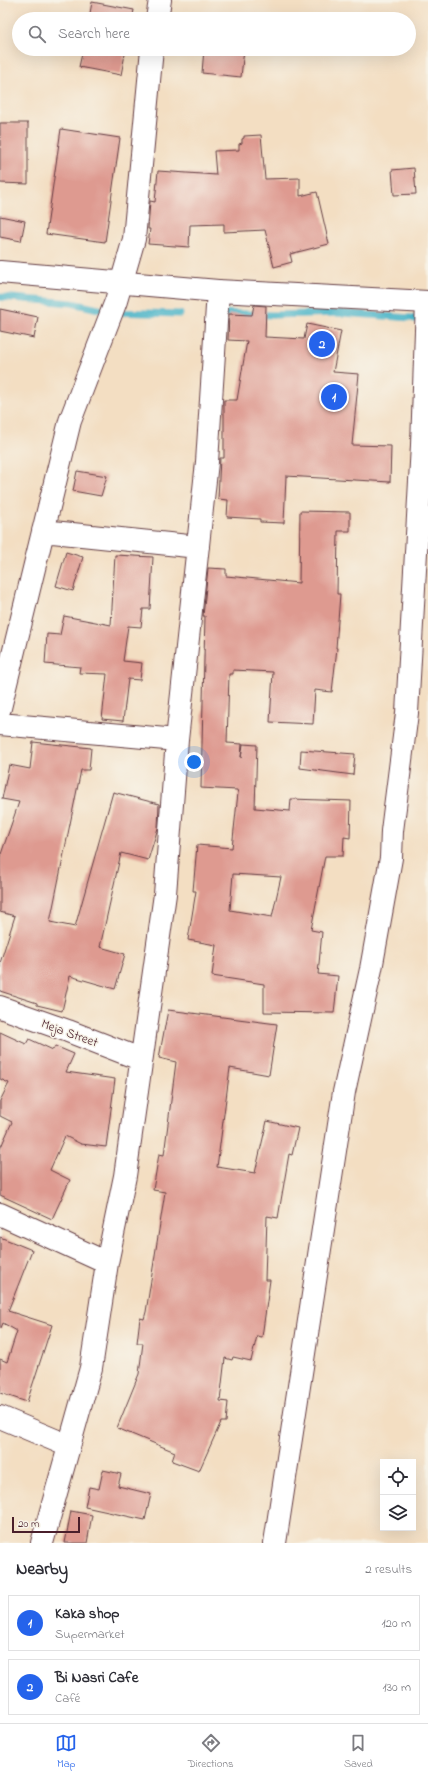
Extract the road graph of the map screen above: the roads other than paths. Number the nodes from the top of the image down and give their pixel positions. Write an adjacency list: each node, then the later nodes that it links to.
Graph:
1 (160, 0): 2 (street)
2 (158, 12)
3 (151, 56): 5 (street)
4 (0, 272): 5 (street)
5 (121, 283): 6 (street); 8 (street)
6 (218, 291): 7 (street); 9 (street)
7 (428, 302): 20 (street)
8 (43, 531): 9 (street); 10 (street)
9 (198, 548): 12 (street)
10 (0, 708)
11 (0, 724): 12 (street)
12 (176, 740): 14 (street)
13 (0, 1007): 14 (street, Meja Street)
14 (140, 1059): 16 (street)
15 (0, 1214): 16 (street)
16 (107, 1262): 18 (street)
17 (0, 1417): 18 (street)
18 (69, 1446): 19 (street)
19 (42, 1543)
20 (276, 1543)

